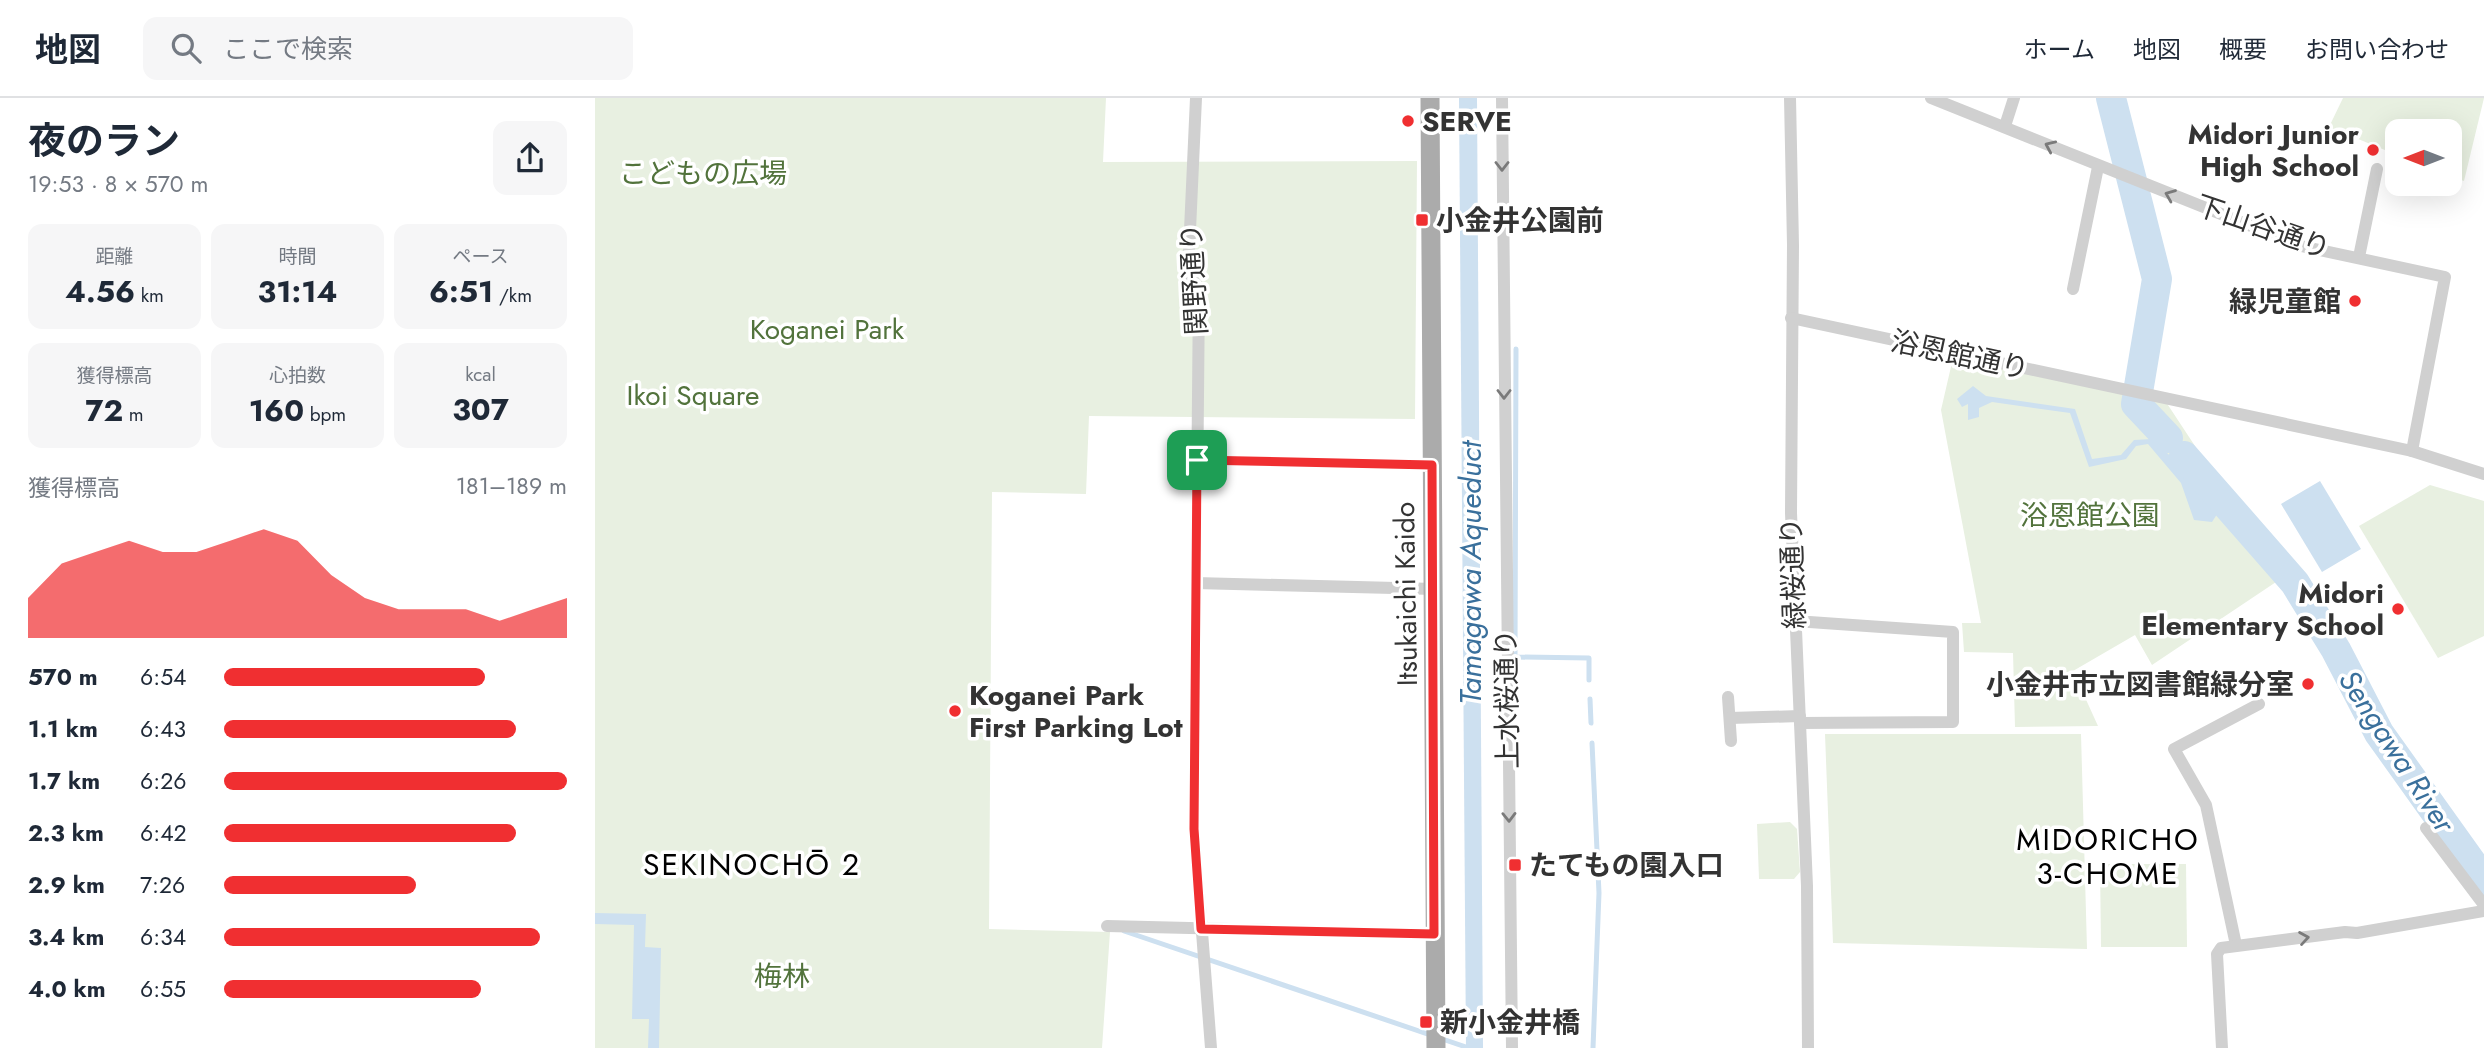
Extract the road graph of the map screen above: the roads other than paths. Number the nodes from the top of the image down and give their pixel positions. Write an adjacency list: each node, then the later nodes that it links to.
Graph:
1 (1196, 98): 14 (street, 関野通り)
2 (1430, 98): 15 (main road, Itsukaichi Kaido)
3 (1502, 98): 34 (street, 上水桜通り, one-way to 34)
4 (1790, 98): 12 (street, 緑桜通り)
5 (1931, 98): 7 (street, 下山谷通り)
6 (2014, 98): 7 (street)
7 (2005, 126): 8 (street, 下山谷通り, one-way to 7)
8 (2098, 167): 10 (street, 下山谷通り, one-way to 8); 11 (street)
9 (2377, 169): 10 (street)
10 (2359, 257): 13 (street, 下山谷通り)
11 (2073, 289)
12 (1791, 318): 13 (street, 浴恩館通り); 19 (street, 緑桜通り)
13 (2412, 450): 16 (street)
14 (1197, 460): 15 (street); 17 (street, 関野通り)
15 (1432, 465): 18 (main road, Itsukaichi Kaido)
16 (2484, 474)
17 (1195, 583): 18 (street); 29 (street, 関野通り)
18 (1435, 589): 30 (main road, Itsukaichi Kaido)
19 (1795, 621): 23 (street, 緑桜通り); 23 (street)
20 (1728, 697): 22 (street)
21 (2259, 704): 31 (street)
22 (1730, 718): 23 (street); 24 (street)
23 (1800, 719): 35 (street, 緑桜通り)
24 (1731, 741)
25 (2426, 828): 26 (street)
26 (2484, 905)
27 (2484, 911): 31 (street, one-way to 27)
28 (1107, 926): 29 (street)
29 (1201, 929): 30 (street); 32 (street, 関野通り)
30 (1434, 934): 33 (main road, Itsukaichi Kaido)
31 (2236, 945): 36 (street)
32 (1211, 1048)
33 (1436, 1048)
34 (1512, 1048)
35 (1808, 1048)
36 (2222, 1048)

